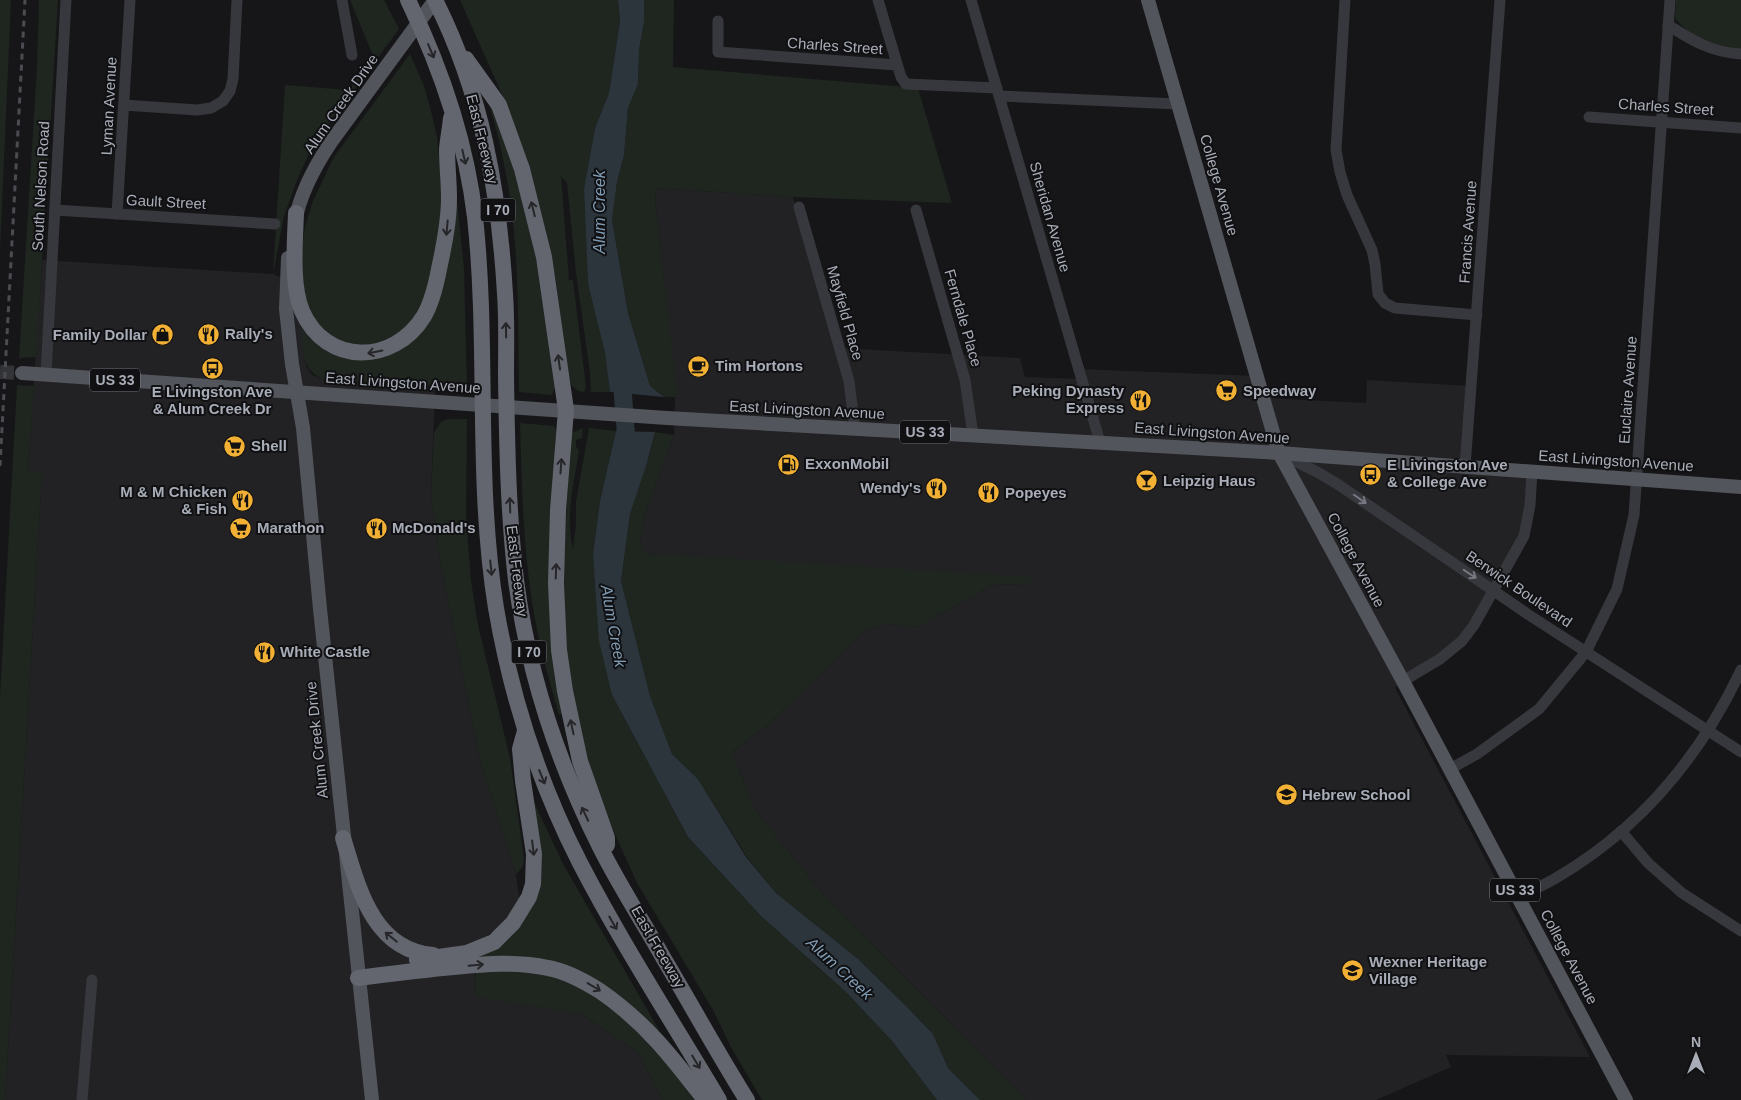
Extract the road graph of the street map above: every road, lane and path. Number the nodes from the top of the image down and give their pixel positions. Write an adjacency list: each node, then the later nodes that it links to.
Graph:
1 (66, 0): 27 (street, South Nelson Road)
2 (130, 0): 21 (street, Lyman Avenue)
3 (238, 0): 21 (street)
4 (342, 0): 17 (street)
5 (408, 0): 22 (highway, East Freeway / I 70, one-way to 22)
6 (435, 0): 15 (highway, East Freeway / I 70); 29 (main road, Alum Creek Drive)
7 (878, 0): 18 (street)
8 (971, 0): 19 (street, Sheridan Avenue)
9 (1148, 0): 20 (main road, College Avenue)
10 (1345, 0): 32 (street)
11 (1500, 0): 32 (street, Francis Avenue)
12 (1670, 0): 14 (street, Euclaire Avenue)
13 (718, 21): 18 (street, Charles Street)
14 (1668, 25): 16 (street); 24 (street, Euclaire Avenue)
15 (456, 46): 36 (highway, one-way to 15); 55 (highway, East Freeway / I 70, one-way to 15)
16 (1741, 54)
17 (352, 55)
18 (897, 65): 19 (street, Charles Street)
19 (998, 92): 20 (street, Charles Street); 39 (street, Sheridan Avenue)
20 (1178, 104): 40 (main road, College Avenue)
21 (124, 105): 30 (street, Lyman Avenue)
22 (452, 110): 29 (highway, one-way to 29); 49 (highway, East Freeway / I 70, one-way to 49)
23 (1589, 117): 24 (street, Charles Street)
24 (1662, 122): 25 (street, Charles Street); 43 (street, Euclaire Avenue)
25 (1741, 128)
26 (799, 207): 37 (street, Mayfield Place)
27 (55, 210): 30 (street, Gault Street); 34 (street, South Nelson Road)
28 (916, 210): 38 (street, Ferndale Place)
29 (296, 213): 35 (main road, Alum Creek Drive)
30 (118, 214): 31 (street, Gault Street)
31 (275, 224)
32 (1477, 315): 41 (street, Francis Avenue)
33 (22, 373): 34 (main road, East Livingston Avenue / US 33)
34 (46, 374): 35 (main road, East Livingston Avenue / US 33)
35 (297, 392): 36 (main road, East Livingston Avenue / US 33); 54 (main road, Alum Creek Drive)
36 (566, 410): 37 (main road, East Livingston Avenue / US 33); 55 (highway, one-way to 36)
37 (855, 429): 38 (main road, East Livingston Avenue / US 33)
38 (973, 435): 39 (main road, East Livingston Avenue / US 33)
39 (1100, 442): 40 (main road, East Livingston Avenue / US 33)
40 (1279, 453): 41 (main road, East Livingston Avenue); 45 (street, Berwick Boulevard, one-way to 45); 48 (main road, College Avenue / US 33)
41 (1465, 466): 42 (main road, East Livingston Avenue)
42 (1532, 471): 43 (main road, East Livingston Avenue); 45 (street)
43 (1637, 479): 44 (main road, East Livingston Avenue); 46 (street, Euclaire Avenue)
44 (1741, 487)
45 (1494, 592): 46 (street, Berwick Boulevard); 48 (street)
46 (1586, 652): 50 (street, Berwick Boulevard); 52 (street, Euclaire Avenue)
47 (1741, 670): 50 (street)
48 (1403, 681): 52 (main road, College Avenue / US 33)
49 (525, 731): 58 (highway, one-way to 58); 64 (highway, East Freeway / I 70, one-way to 64)
50 (1709, 731): 51 (street, Berwick Boulevard); 53 (street)
51 (1741, 752)
52 (1450, 769): 56 (main road, College Avenue / US 33)
53 (1622, 831): 56 (street); 57 (street)
54 (343, 838): 58 (highway, one-way to 54); 59 (main road, Alum Creek Drive)
55 (606, 858): 65 (highway, East Freeway / I 70)
56 (1518, 897): 66 (main road, College Avenue / US 33)
57 (1741, 931)
58 (453, 955): 59 (highway)
59 (358, 978): 62 (main road, Alum Creek Drive); 63 (highway, one-way to 63)
60 (92, 980): 61 (street)
61 (82, 1100)
62 (372, 1100)
63 (706, 1100)
64 (719, 1100)
65 (747, 1100)
66 (1626, 1100)

